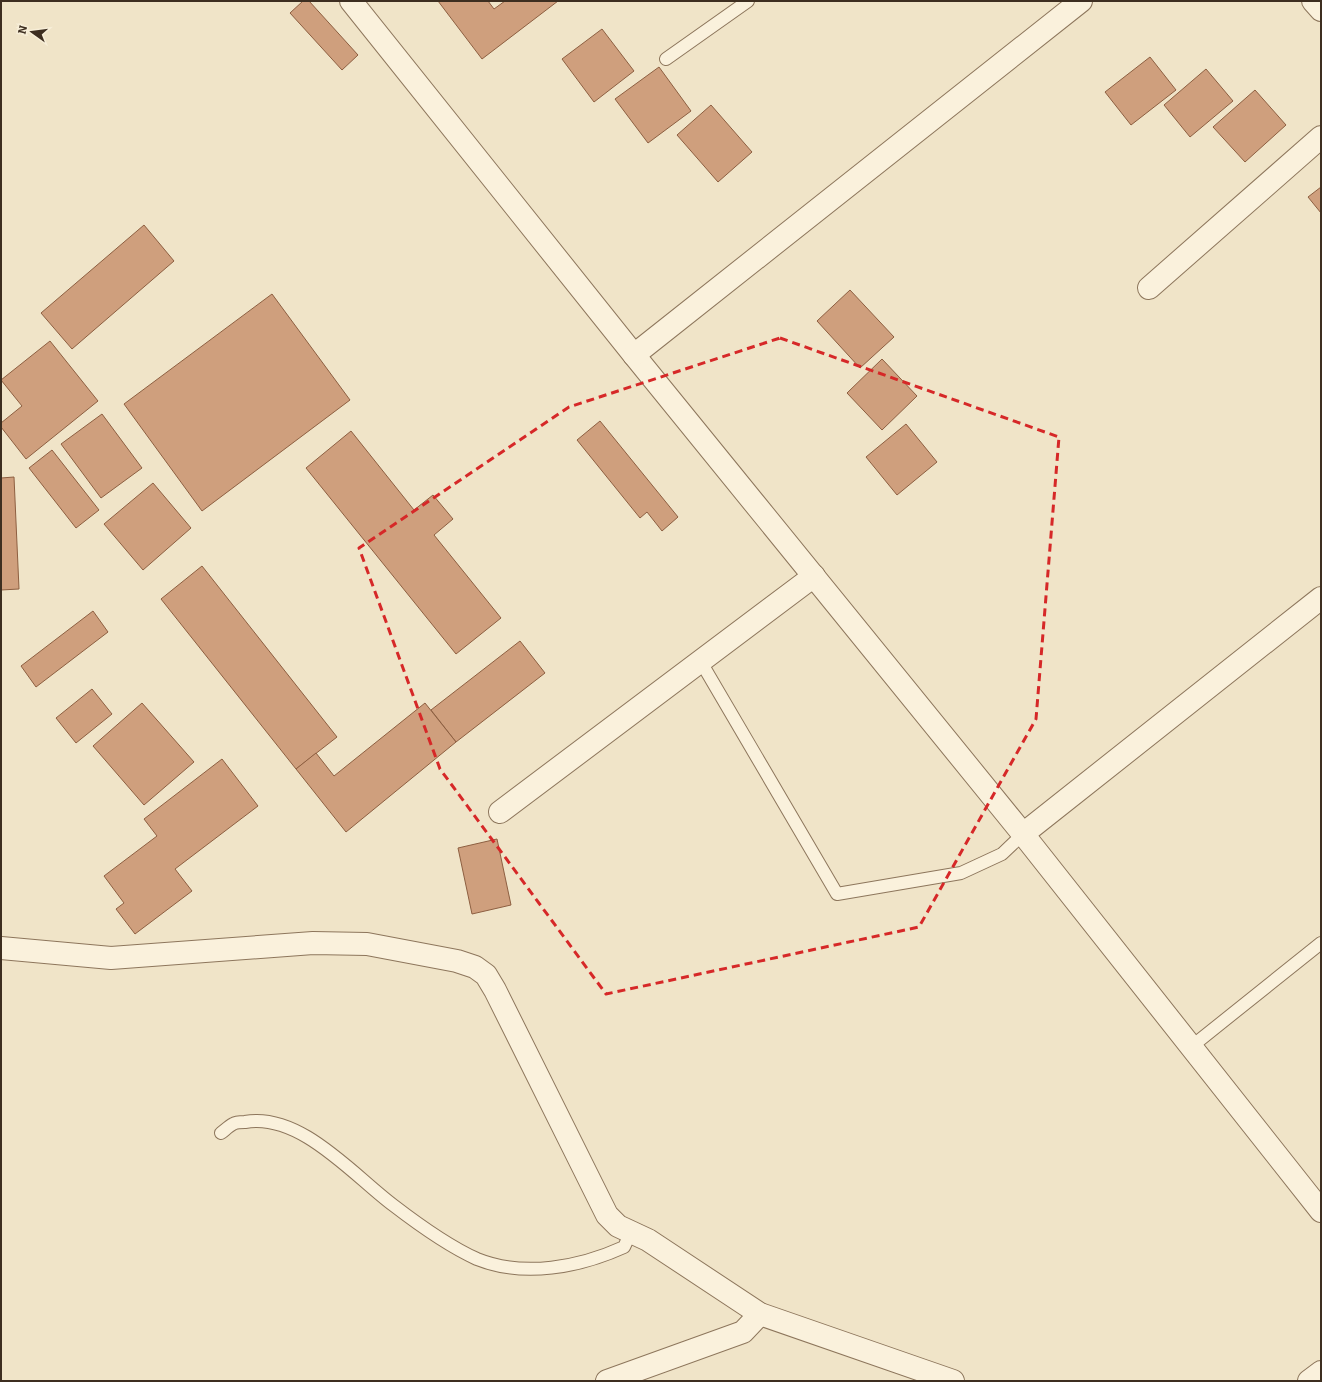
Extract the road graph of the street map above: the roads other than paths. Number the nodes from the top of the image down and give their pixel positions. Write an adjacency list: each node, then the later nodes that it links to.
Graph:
1 (351, 1): 9 (street)
2 (748, 1): 6 (lane)
3 (1081, 1): 9 (street)
4 (1313, 1): 5 (street)
5 (1321, 10)
6 (666, 59)
7 (1321, 137): 8 (street)
8 (1149, 288)
9 (634, 355): 10 (street)
10 (814, 576): 12 (street); 14 (street)
11 (1321, 598): 14 (street)
12 (701, 662): 13 (street); 14 (lane)
13 (500, 812)
14 (1023, 834): 17 (street)
15 (1321, 943): 17 (lane)
16 (1, 948): 20 (street)
17 (1191, 1046): 19 (street)
18 (221, 1133): 20 (lane)
19 (1321, 1211)
20 (631, 1232): 21 (street)
21 (760, 1314): 23 (street); 24 (street)
22 (1321, 1372): 25 (street)
23 (607, 1381)
24 (953, 1381)
25 (1309, 1381)

